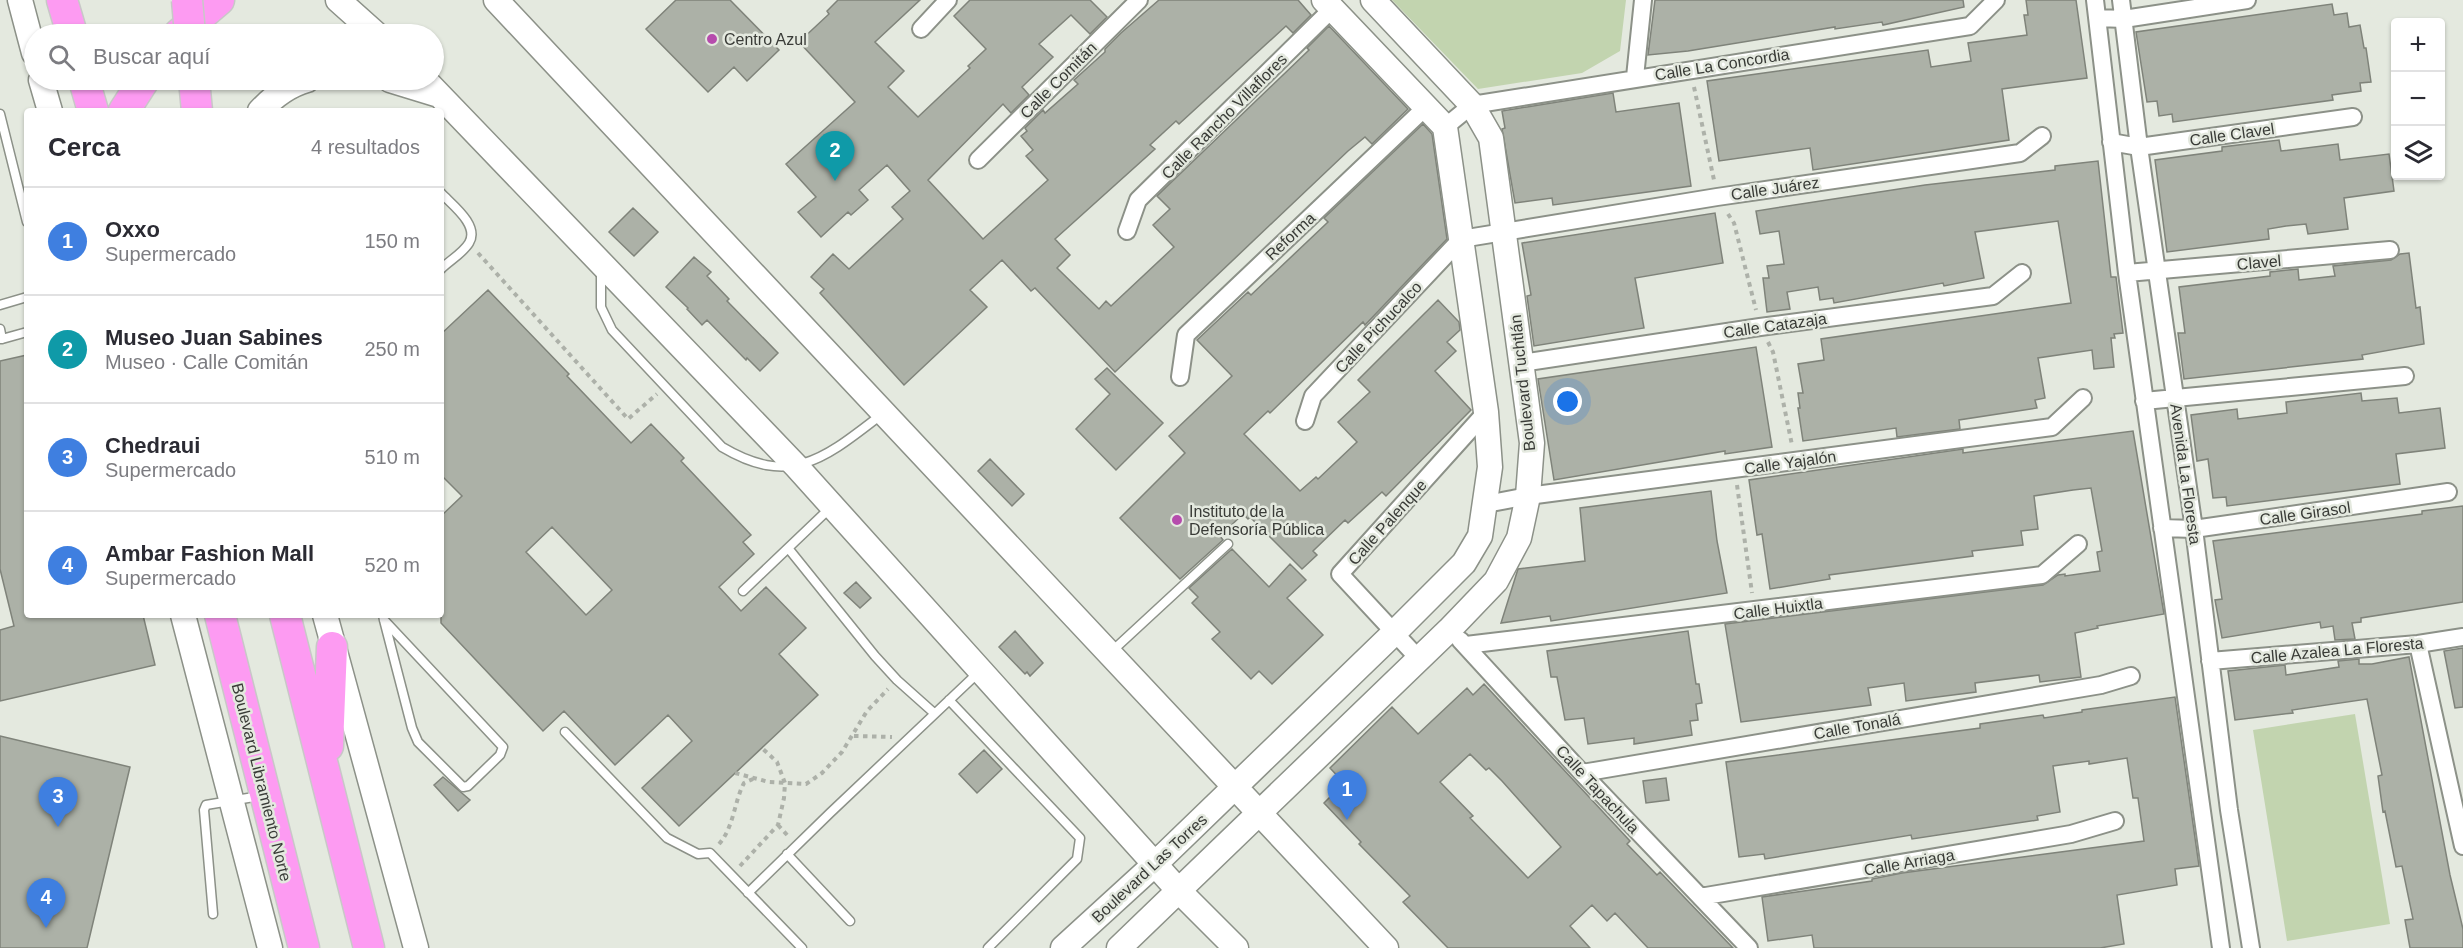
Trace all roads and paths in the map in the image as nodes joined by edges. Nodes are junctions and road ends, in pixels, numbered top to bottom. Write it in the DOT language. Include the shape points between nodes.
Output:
graph roads {
  1 [pos="20,0"];
  2 [pos="62,0"];
  3 [pos="187,0"];
  4 [pos="219,0"];
  5 [pos="338,0"];
  6 [pos="496,0"];
  7 [pos="948,0"];
  8 [pos="1139,0"];
  9 [pos="1373,0"];
  10 [pos="1643,0"];
  11 [pos="1996,0"];
  12 [pos="2095,0"];
  13 [pos="2121,0"];
  14 [pos="2247,0"];
  15 [pos="1328,4"];
  16 [pos="2097,18"];
  17 [pos="2124,19"];
  18 [pos="26,24"];
  19 [pos="69,24"];
  20 [pos="189,24"];
  21 [pos="191,24"];
  22 [pos="365,24"];
  23 [pos="921,29"];
  24 [pos="1690,69"];
  25 [pos="1635,77"];
  26 [pos="44,90"];
  27 [pos="87,90"];
  28 [pos="138,90"];
  29 [pos="195,90"];
  30 [pos="286,90"];
  31 [pos="423,90"];
  32 [pos="436,90"];
  33 [pos="443,96"];
  34 [pos="1472,105"];
  35 [pos="1426,107"];
  36 [pos="49,108"];
  37 [pos="92,108"];
  38 [pos="126,108"];
  39 [pos="197,108"];
  40 [pos="263,108"];
  41 [pos="0,114"];
  42 [pos="2353,117"];
  43 [pos="1444,127"];
  44 [pos="2042,136"];
  45 [pos="2111,142"];
  46 [pos="2139,147"];
  47 [pos="978,160"];
  48 [pos="444,197"];
  49 [pos="1717,197"];
  50 [pos="24,210"];
  51 [pos="1127,231"];
  52 [pos="1504,233"];
  53 [pos="1461,238"];
  54 [pos="469,243"];
  55 [pos="2390,250"];
  56 [pos="601,263"];
  57 [pos="444,266"];
  58 [pos="2157,272"];
  59 [pos="2022,273"];
  60 [pos="2127,273"];
  61 [pos="24,298"];
  62 [pos="0,305"];
  63 [pos="1760,327"];
  64 [pos="0,329"];
  65 [pos="24,333"];
  66 [pos="1,339"];
  67 [pos="1521,363"];
  68 [pos="2405,376"];
  69 [pos="1180,377"];
  70 [pos="665,387"];
  71 [pos="2174,397"];
  72 [pos="2083,398"];
  73 [pos="2144,401"];
  74 [pos="1486,412"];
  75 [pos="884,413"];
  76 [pos="1305,421"];
  77 [pos="1795,461"];
  78 [pos="796,467"];
  79 [pos="1734,469"];
  80 [pos="2448,492"];
  81 [pos="1528,496"];
  82 [pos="1486,504"];
  83 [pos="831,507"];
  84 [pos="2162,528"];
  85 [pos="2194,529"];
  86 [pos="1228,544"];
  87 [pos="2078,544"];
  88 [pos="788,548"];
  89 [pos="743,591"];
  90 [pos="1754,611"];
  91 [pos="184,618"];
  92 [pos="221,618"];
  93 [pos="286,618"];
  94 [pos="326,618"];
  95 [pos="384,618"];
  96 [pos="385,618"];
  97 [pos="1394,633"];
  98 [pos="2463,637"];
  99 [pos="1457,638"];
  100 [pos="2418,644"];
  101 [pos="332,647"];
  102 [pos="1110,654"];
  103 [pos="1418,658"];
  104 [pos="2210,661"];
  105 [pos="980,671"];
  106 [pos="2131,676"];
  107 [pos="897,680"];
  108 [pos="949,700"];
  109 [pos="934,714"];
  110 [pos="565,732"];
  111 [pos="854,736"];
  112 [pos="907,739"];
  113 [pos="762,748"];
  114 [pos="735,773"];
  115 [pos="1582,774"];
  116 [pos="327,779"];
  117 [pos="754,779"];
  118 [pos="785,783"];
  119 [pos="1234,786"];
  120 [pos="265,795"];
  121 [pos="231,801"];
  122 [pos="1259,812"];
  123 [pos="2115,821"];
  124 [pos="2463,846"];
  125 [pos="710,853"];
  126 [pos="787,854"];
  127 [pos="1155,864"];
  128 [pos="731,875"];
  129 [pos="1179,891"];
  130 [pos="748,892"];
  131 [pos="1700,897"];
  132 [pos="213,914"];
  133 [pos="850,921"];
  134 [pos="270,948"];
  135 [pos="304,948"];
  136 [pos="369,948"];
  137 [pos="416,948"];
  138 [pos="802,948"];
  139 [pos="988,948"];
  140 [pos="1063,948"];
  141 [pos="1119,948"];
  142 [pos="1236,948"];
  143 [pos="1386,948"];
  144 [pos="1749,948"];
  145 [pos="2221,948"];
  146 [pos="2251,948"];
  1 -- 18 [label="street"];
  2 -- 19 [label="highway"];
  3 -- 20 [label="highway, bridge"];
  4 -- 21 [label="highway"];
  5 -- 22 [label="street"];
  6 -- 75 [label="street"];
  7 -- 23 [label="street"];
  8 -- 47 [label="street, Calle Comitán"];
  9 -- 34 [label="street, Boulevard Tuchtlán"];
  10 -- 25 [label="street"];
  11 -- 24 [label="street, Calle La Concordia" via="1970,26"];
  12 -- 16 [label="street, Avenida La Floresta"];
  13 -- 17 [label="street, Avenida La Floresta"];
  14 -- 17 [label="street"];
  15 -- 35 [label="street"];
  15 -- 51 [label="street, Calle Rancho Villaflores" via="1138,200"];
  16 -- 17 [label="street"];
  16 -- 45 [label="street, Avenida La Floresta"];
  17 -- 46 [label="street, Avenida La Floresta"];
  24 -- 25 [label="street, Calle La Concordia"];
  24 -- 49 [label="path"];
  25 -- 34 [label="street, Calle La Concordia"];
  26 -- 36 [label="street"];
  27 -- 37 [label="highway"];
  28 -- 38 [label="highway"];
  29 -- 39 [label="highway"];
  30 -- 40 [label="street"];
  31 -- 33 [label="street"];
  32 -- 33 [label="street"];
  33 -- 56 [label="street"];
  34 -- 43 [label="street, Calle La Concordia"];
  34 -- 52 [label="street, Boulevard Tuchtlán" via="1491,138"];
  35 -- 43 [label="street"];
  35 -- 69 [label="street, Reforma" via="1186,335"];
  41 -- 50 [label="lane"];
  42 -- 46 [label="street, Calle Clavel"];
  43 -- 53 [label="street"];
  44 -- 49 [label="street, Calle Juárez" via="2020,153"];
  45 -- 46 [label="street, Calle Clavel"];
  45 -- 60 [label="street, Avenida La Floresta"];
  46 -- 58 [label="street, Avenida La Floresta"];
  48 -- 54 [label="lane" via="468,222 472,234"];
  49 -- 52 [label="street, Calle Juárez"];
  49 -- 63 [label="path" via="1734,224"];
  52 -- 53 [label="street, Calle Juárez"];
  52 -- 67 [label="street, Boulevard Tuchtlán"];
  53 -- 74 [label="street"];
  53 -- 76 [label="street, Calle Pichucalco" via="1313,396"];
  54 -- 57 [label="lane"];
  54 -- 70 [label="path" via="628,419"];
  55 -- 58 [label="street, Clavel"];
  56 -- 70 [label="lane" via="601,307 612,330"];
  56 -- 78 [label="street"];
  58 -- 60 [label="street, Clavel"];
  58 -- 71 [label="street, Avenida La Floresta"];
  59 -- 63 [label="street, Calle Catazaja" via="1993,296"];
  60 -- 73 [label="street, Avenida La Floresta"];
  61 -- 62 [label="lane"];
  63 -- 67 [label="street, Calle Catazaja"];
  63 -- 77 [label="path" via="1773,352"];
  64 -- 66 [label="lane"];
  65 -- 66 [label="lane"];
  67 -- 81 [label="street, Boulevard Tuchtlán" via="1532,442"];
  68 -- 71 [label="street"];
  70 -- 78 [label="lane" via="722,447 741,458"];
  71 -- 73 [label="street"];
  71 -- 85 [label="street, Avenida La Floresta"];
  72 -- 77 [label="street, Calle Yajalón" via="2052,427"];
  73 -- 84 [label="street, Avenida La Floresta"];
  74 -- 82 [label="street" via="1490,467"];
  74 -- 97 [label="street, Calle Palenque" via="1340,574"];
  75 -- 78 [label="lane" via="827,455"];
  75 -- 102 [label="street"];
  77 -- 79 [label="street, Calle Yajalón"];
  78 -- 83 [label="street"];
  79 -- 81 [label="street, Calle Yajalón"];
  79 -- 90 [label="path"];
  80 -- 85 [label="street, Calle Girasol"];
  81 -- 82 [label="street, Calle Yajalón"];
  81 -- 99 [label="street, Boulevard Tuchtlán" via="1519,538 1496,581"];
  82 -- 97 [label="street" via="1480,536 1464,563"];
  83 -- 88 [label="lane"];
  83 -- 105 [label="street"];
  84 -- 85 [label="street, Calle Girasol"];
  84 -- 145 [label="street, Avenida La Floresta"];
  85 -- 104 [label="street, Avenida La Floresta"];
  86 -- 102 [label="lane"];
  87 -- 90 [label="street, Calle Huixtla" via="2042,575"];
  88 -- 89 [label="lane"];
  88 -- 107 [label="lane"];
  90 -- 99 [label="street, Calle Huixtla"];
  91 -- 121 [label="street"];
  92 -- 120 [label="highway, Boulevard Libramiento Norte"];
  93 -- 116 [label="highway"];
  94 -- 101 [label="street"];
  95 -- 96 [label="lane" via="418,742 463,787 468,786 500,755 503,747"];
  97 -- 103 [label="street, Calle Palenque"];
  97 -- 119 [label="street"];
  98 -- 100 [label="street, Calle Azalea La Floresta"];
  99 -- 103 [label="street, Boulevard Tuchtlán"];
  99 -- 115 [label="street, Calle Tapachula"];
  100 -- 104 [label="street, Calle Azalea La Floresta"];
  100 -- 124 [label="street"];
  101 -- 116 [label="highway"];
  101 -- 137 [label="street"];
  102 -- 119 [label="street"];
  103 -- 122 [label="street, Boulevard Tuchtlán"];
  104 -- 146 [label="street, Avenida La Floresta"];
  105 -- 108 [label="lane"];
  105 -- 127 [label="street"];
  106 -- 115 [label="street, Calle Tonalá"];
  107 -- 109 [label="lane"];
  107 -- 111 [label="path" via="867,711"];
  108 -- 109 [label="lane"];
  108 -- 139 [label="lane" via="1080,838 1077,859"];
  109 -- 112 [label="lane"];
  110 -- 125 [label="lane" via="667,838 698,854"];
  111 -- 112 [label="path"];
  111 -- 118 [label="path" via="822,773 806,784"];
  112 -- 126 [label="lane"];
  113 -- 118 [label="path" via="777,762"];
  114 -- 117 [label="path"];
  115 -- 131 [label="street, Calle Tapachula"];
  116 -- 136 [label="highway"];
  117 -- 118 [label="path"];
  117 -- 125 [label="path" via="744,783 723,841"];
  118 -- 128 [label="path" via="778,825"];
  119 -- 122 [label="street"];
  119 -- 127 [label="street, Boulevard Las Torres"];
  120 -- 121 [label="lane"];
  120 -- 135 [label="highway, Boulevard Libramiento Norte"];
  121 -- 132 [label="lane" via="206,805 204,810"];
  121 -- 134 [label="street"];
  122 -- 129 [label="street"];
  122 -- 143 [label="street"];
  123 -- 131 [label="street, Calle Arriaga" via="2071,834"];
  125 -- 128 [label="lane"];
  126 -- 130 [label="lane"];
  126 -- 133 [label="lane"];
  127 -- 129 [label="street"];
  127 -- 140 [label="street, Boulevard Las Torres"];
  128 -- 130 [label="lane"];
  129 -- 141 [label="street"];
  129 -- 142 [label="street"];
  130 -- 138 [label="lane"];
  131 -- 144 [label="street, Calle Tapachula"];
}
